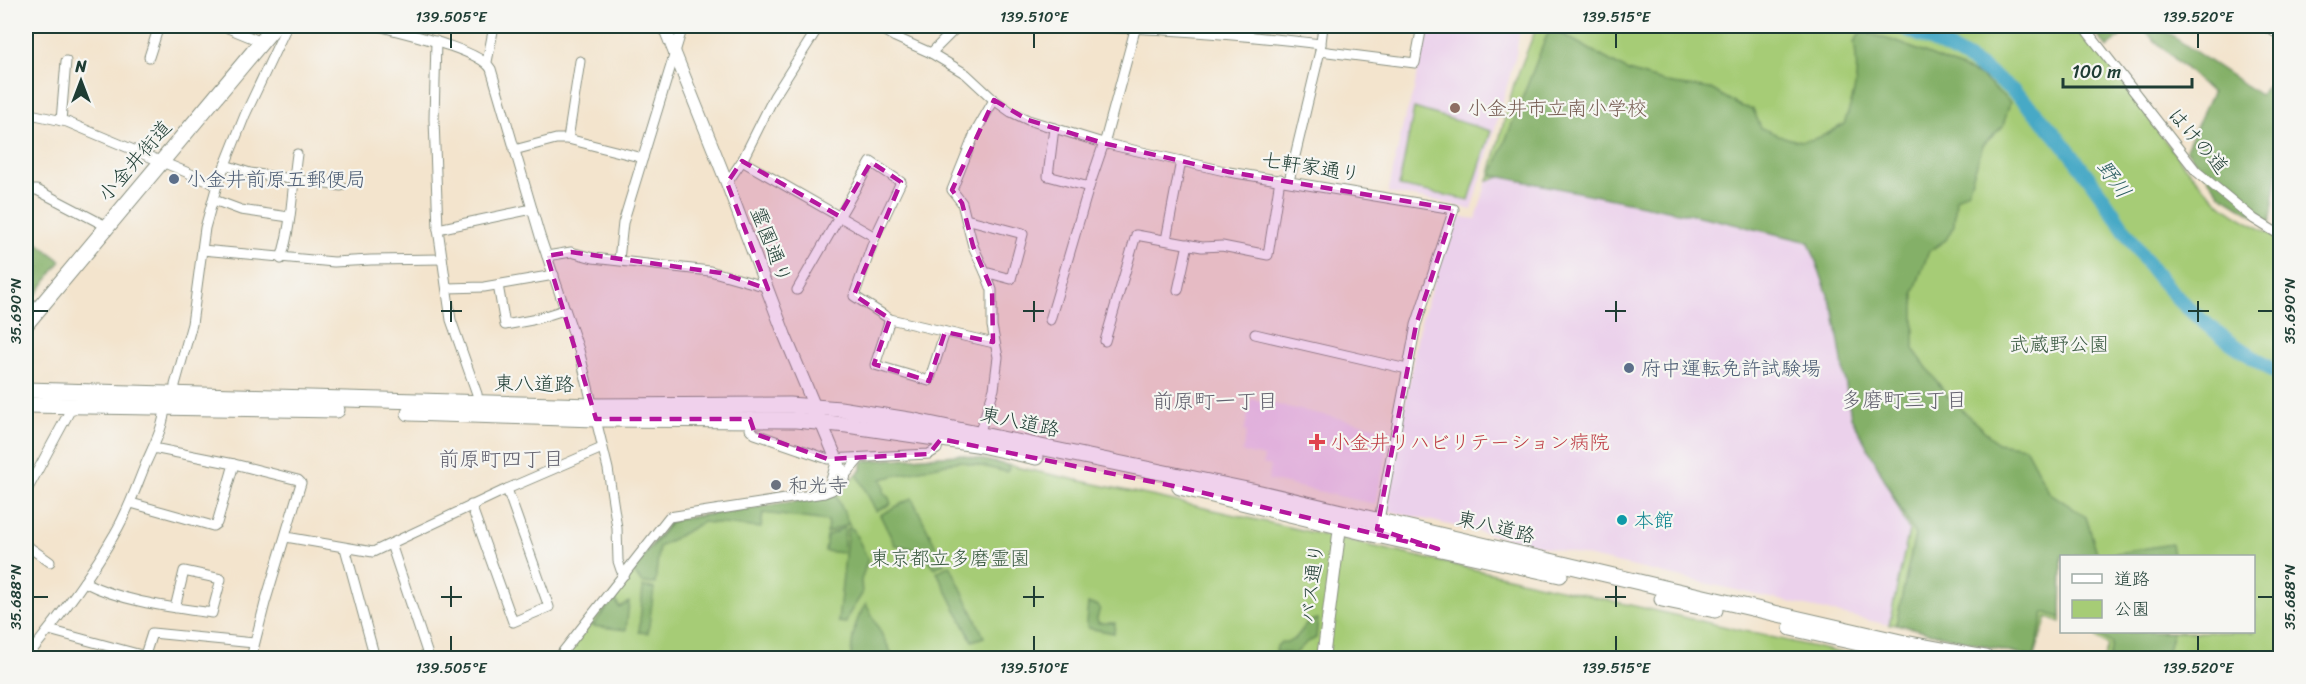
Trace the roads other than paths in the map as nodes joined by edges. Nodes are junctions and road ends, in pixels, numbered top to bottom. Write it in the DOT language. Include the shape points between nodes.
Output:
graph roads {
  1 [pos="159,26"];
  2 [pos="223,26"];
  3 [pos="275,26"];
  4 [pos="287,26"];
  5 [pos="378,26"];
  6 [pos="494,26"];
  7 [pos="664,26"];
  8 [pos="683,26"];
  9 [pos="819,26"];
  10 [pos="876,26"];
  11 [pos="958,26"];
  12 [pos="1087,26"];
  13 [pos="1323,26"];
  14 [pos="1422,26"];
  15 [pos="2083,26"];
  16 [pos="2264,26"];
  17 [pos="1136,27"];
  18 [pos="2280,35"];
  19 [pos="436,41"];
  20 [pos="262,42"];
  21 [pos="1320,47"];
  22 [pos="675,52"];
  23 [pos="931,53"];
  24 [pos="149,57"];
  25 [pos="66,61"];
  26 [pos="580,61"];
  27 [pos="487,62"];
  28 [pos="994,100"];
  29 [pos="26,113"];
  30 [pos="61,121"];
  31 [pos="1054,128"];
  32 [pos="568,139"];
  33 [pos="1103,143"];
  34 [pos="514,150"];
  35 [pos="297,154"];
  36 [pos="643,158"];
  37 [pos="742,161"];
  38 [pos="1180,161"];
  39 [pos="162,163"];
  40 [pos="225,165"];
  41 [pos="293,178"];
  42 [pos="1285,180"];
  43 [pos="727,183"];
  44 [pos="218,185"];
  45 [pos="341,186"];
  46 [pos="1089,187"];
  47 [pos="26,190"];
  48 [pos="214,200"];
  49 [pos="531,209"];
  50 [pos="839,216"];
  51 [pos="289,217"];
  52 [pos="966,219"];
  53 [pos="106,226"];
  54 [pos="438,229"];
  55 [pos="2280,235"];
  56 [pos="875,237"];
  57 [pos="1166,240"];
  58 [pos="1188,244"];
  59 [pos="202,249"];
  60 [pos="548,256"];
  61 [pos="281,258"];
  62 [pos="442,259"];
  63 [pos="619,260"];
  64 [pos="985,272"];
  65 [pos="554,275"];
  66 [pos="498,285"];
  67 [pos="766,287"];
  68 [pos="447,288"];
  69 [pos="797,290"];
  70 [pos="1178,290"];
  71 [pos="564,310"];
  72 [pos="890,319"];
  73 [pos="1050,320"];
  74 [pos="26,324"];
  75 [pos="945,332"];
  76 [pos="1255,334"];
  77 [pos="1105,341"];
  78 [pos="994,343"];
  79 [pos="1407,369"];
  80 [pos="26,390"];
  81 [pos="170,401"];
  82 [pos="478,404"];
  83 [pos="26,405"];
  84 [pos="72,406"];
  85 [pos="814,406"];
  86 [pos="594,412"];
  87 [pos="750,419"];
  88 [pos="822,422"];
  89 [pos="979,434"];
  90 [pos="939,439"];
  91 [pos="602,447"];
  92 [pos="153,448"];
  93 [pos="860,458"];
  94 [pos="837,459"];
  95 [pos="234,464"];
  96 [pos="844,477"];
  97 [pos="507,489"];
  98 [pos="26,492"];
  99 [pos="824,493"];
  100 [pos="131,503"];
  101 [pos="471,505"];
  102 [pos="1341,519"];
  103 [pos="1376,520"];
  104 [pos="286,537"];
  105 [pos="392,544"];
  106 [pos="26,545"];
  107 [pos="345,548"];
  108 [pos="1438,549"];
  109 [pos="50,562"];
  110 [pos="625,574"];
  111 [pos="84,582"];
  112 [pos="175,608"];
  113 [pos="49,630"];
  114 [pos="255,643"];
  115 [pos="2280,652"];
  116 [pos="145,657"];
  117 [pos="26,658"];
  118 [pos="251,658"];
  119 [pos="375,658"];
  120 [pos="429,658"];
  121 [pos="558,658"];
  122 [pos="1323,658"];
  123 [pos="1926,658"];
  124 [pos="1986,658"];
  125 [pos="2278,658"];
  1 -- 24 [label="street"];
  2 -- 20 [label="street"];
  3 -- 20 [label="main road, 小金井街道"];
  4 -- 40 [label="street"];
  5 -- 19 [label="street"];
  6 -- 27 [label="street"];
  7 -- 22 [label="street, 霊園通り"];
  8 -- 22 [label="street"];
  9 -- 37 [label="street" via="774,97"];
  10 -- 23 [label="street, 七軒家通り"];
  11 -- 23 [label="street"];
  12 -- 17 [label="street"];
  13 -- 21 [label="street"];
  14 -- 21 [label="street" via="1415,63"];
  15 -- 55 [label="street, はけの道" via="2196,171 2254,219"];
  16 -- 18 [label="street"];
  17 -- 21 [label="street" via="1256,36"];
  17 -- 33 [label="street"];
  19 -- 27 [label="street"];
  19 -- 54 [label="street"];
  20 -- 39 [label="main road, 小金井街道"];
  21 -- 42 [label="street"];
  22 -- 36 [label="street"];
  22 -- 43 [label="street, 霊園通り"];
  23 -- 28 [label="street, 七軒家通り" via="966,74"];
  25 -- 30 [label="street"];
  26 -- 32 [label="street"];
  27 -- 34 [label="street"];
  28 -- 31 [label="street, 七軒家通り" via="1020,116"];
  28 -- 52 [label="street" via="975,133 952,190 962,203"];
  29 -- 30 [label="street"];
  30 -- 39 [label="street"];
  31 -- 33 [label="street, 七軒家通り"];
  31 -- 46 [label="street" via="1048,176"];
  32 -- 34 [label="street"];
  32 -- 36 [label="street"];
  33 -- 38 [label="street, 七軒家通り"];
  33 -- 46 [label="street"];
  34 -- 49 [label="street"];
  35 -- 41 [label="street"];
  36 -- 63 [label="street" via="623,223"];
  37 -- 43 [label="street"];
  37 -- 50 [label="street"];
  38 -- 42 [label="street, 七軒家通り"];
  38 -- 57 [label="street"];
  39 -- 44 [label="street"];
  39 -- 53 [label="main road, 小金井街道"];
  40 -- 41 [label="street" via="250,173"];
  40 -- 44 [label="street"];
  41 -- 45 [label="street"];
  41 -- 51 [label="street"];
  42 -- 58 [label="street" via="1268,255"];
  42 -- 79 [label="street, 七軒家通り" via="1454,209 1426,291"];
  43 -- 67 [label="street, 霊園通り"];
  44 -- 48 [label="street"];
  46 -- 73 [label="street"];
  47 -- 53 [label="street" via="37,190"];
  48 -- 51 [label="street" via="240,210"];
  48 -- 59 [label="street"];
  49 -- 54 [label="street"];
  49 -- 60 [label="street"];
  50 -- 56 [label="street"];
  50 -- 56 [label="street" via="871,162 902,182"];
  50 -- 69 [label="street"];
  51 -- 61 [label="street"];
  52 -- 64 [label="street"];
  52 -- 64 [label="street" via="1023,234 1011,279"];
  53 -- 74 [label="main road, 小金井街道"];
  54 -- 62 [label="street"];
  56 -- 72 [label="street" via="854,296"];
  57 -- 58 [label="street"];
  57 -- 77 [label="street" via="1136,235"];
  58 -- 70 [label="street"];
  59 -- 61 [label="street"];
  59 -- 81 [label="street" via="192,324"];
  60 -- 63 [label="street" via="571,252"];
  60 -- 65 [label="street"];
  61 -- 62 [label="street" via="334,262"];
  62 -- 68 [label="street"];
  63 -- 67 [label="street" via="722,273"];
  64 -- 78 [label="street" via="992,291"];
  65 -- 66 [label="street"];
  65 -- 71 [label="street"];
  66 -- 68 [label="street"];
  66 -- 71 [label="street" via="505,325"];
  67 -- 85 [label="street, 霊園通り"];
  68 -- 82 [label="street" via="451,320"];
  71 -- 86 [label="street" via="579,350"];
  72 -- 75 [label="street"];
  72 -- 75 [label="street" via="875,364 929,381"];
  75 -- 78 [label="street"];
  76 -- 79 [label="street"];
  78 -- 89 [label="street" via="998,349 995,382"];
  79 -- 103 [label="street, 七軒家通り"];
  80 -- 81 [label="main road, 東八道路"];
  81 -- 82 [label="main road, 東八道路"];
  81 -- 84 [label="main road, 東八道路"];
  81 -- 86 [label="main road, 東八道路"];
  81 -- 92 [label="street"];
  82 -- 86 [label="main road, 東八道路"];
  83 -- 84 [label="main road, 東八道路"];
  84 -- 98 [label="street"];
  85 -- 86 [label="main road, 東八道路"];
  85 -- 88 [label="street, 霊園通り"];
  85 -- 89 [label="main road, 東八道路"];
  86 -- 87 [label="main road, 東八道路"];
  86 -- 91 [label="street"];
  87 -- 88 [label="main road, 東八道路"];
  87 -- 94 [label="street" via="750,429 755,434"];
  88 -- 90 [label="main road, 東八道路"];
  88 -- 94 [label="street, 霊園通り"];
  89 -- 102 [label="main road, 東八道路"];
  90 -- 93 [label="street" via="937,449 929,454"];
  90 -- 102 [label="main road, 東八道路"];
  91 -- 97 [label="street"];
  91 -- 110 [label="street" via="614,501 618,561"];
  92 -- 95 [label="street"];
  92 -- 100 [label="street"];
  93 -- 94 [label="street"];
  93 -- 96 [label="street"];
  94 -- 96 [label="street, 霊園通り"];
  94 -- 99 [label="street"];
  95 -- 100 [label="street" via="213,526"];
  95 -- 104 [label="street" via="301,483"];
  96 -- 99 [label="street"];
  97 -- 101 [label="street"];
  97 -- 101 [label="street" via="549,607 513,622"];
  99 -- 110 [label="street" via="669,517"];
  100 -- 111 [label="street"];
  101 -- 105 [label="street"];
  102 -- 103 [label="main road, 東八道路"];
  102 -- 108 [label="main road, 東八道路"];
  102 -- 122 [label="street, バス通り"];
  103 -- 108 [label="main road" via="1372,523 1376,528"];
  103 -- 124 [label="main road, 東八道路" via="1905,643"];
  104 -- 107 [label="street"];
  104 -- 114 [label="street"];
  105 -- 107 [label="street" via="373,552"];
  105 -- 120 [label="street"];
  106 -- 109 [label="street"];
  107 -- 119 [label="street"];
  108 -- 123 [label="main road, 東八道路"];
  110 -- 121 [label="street"];
  111 -- 112 [label="street" via="100,590"];
  111 -- 113 [label="street"];
  112 -- 112 [label="street" via="212,613 221,579 184,571"];
  113 -- 116 [label="street"];
  113 -- 117 [label="street"];
  114 -- 116 [label="street" via="152,633"];
  114 -- 118 [label="street"];
  115 -- 125 [label="street"];
}
